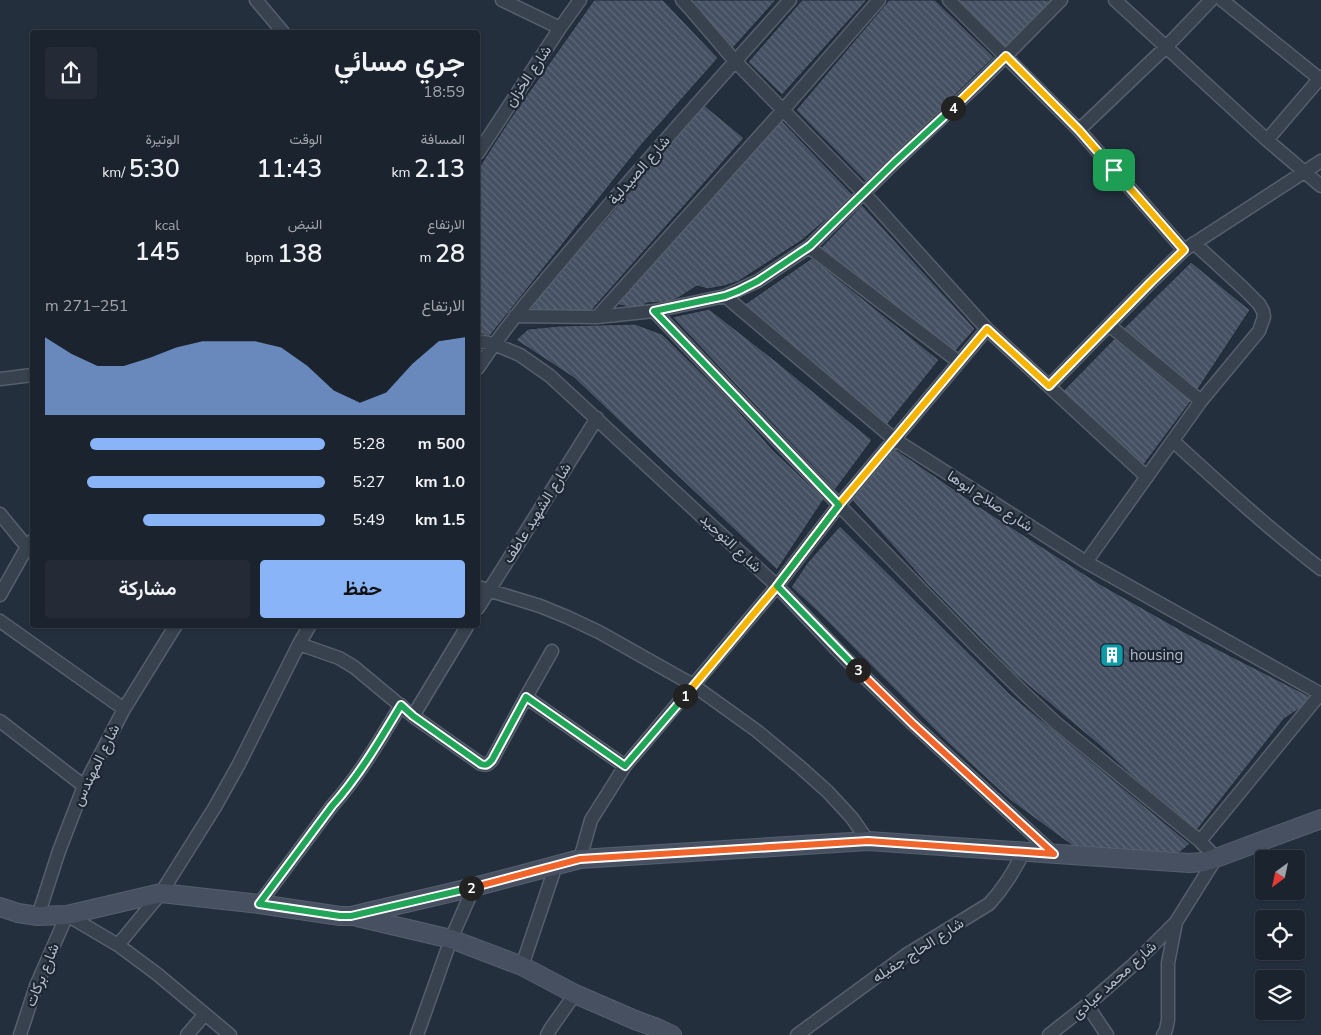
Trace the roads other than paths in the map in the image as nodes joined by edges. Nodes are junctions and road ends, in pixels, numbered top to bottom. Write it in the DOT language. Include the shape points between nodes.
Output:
graph roads {
  1 [pos="256,0"];
  2 [pos="502,0"];
  3 [pos="580,0"];
  4 [pos="682,0"];
  5 [pos="790,0"];
  6 [pos="879,0"];
  7 [pos="950,0"];
  8 [pos="1060,0"];
  9 [pos="1115,0"];
  10 [pos="1210,0"];
  11 [pos="1222,0"];
  12 [pos="560,28"];
  13 [pos="281,30"];
  14 [pos="1166,47"];
  15 [pos="1006,56"];
  16 [pos="735,61"];
  17 [pos="1320,78"];
  18 [pos="783,110"];
  19 [pos="1079,130"];
  20 [pos="1266,140"];
  21 [pos="480,150"];
  22 [pos="1321,161"];
  23 [pos="1305,172"];
  24 [pos="1321,186"];
  25 [pos="864,193"];
  26 [pos="810,246"];
  27 [pos="1189,247"];
  28 [pos="725,296"];
  29 [pos="654,311"];
  30 [pos="515,316"];
  31 [pos="597,317"];
  32 [pos="1109,325"];
  33 [pos="987,329"];
  34 [pos="480,341"];
  35 [pos="494,344"];
  36 [pos="959,362"];
  37 [pos="480,365"];
  38 [pos="30,375"];
  39 [pos="0,379"];
  40 [pos="1049,386"];
  41 [pos="1201,401"];
  42 [pos="597,418"];
  43 [pos="894,439"];
  44 [pos="1173,441"];
  45 [pos="1147,477"];
  46 [pos="839,505"];
  47 [pos="0,514"];
  48 [pos="30,544"];
  49 [pos="1086,562"];
  50 [pos="1321,569"];
  51 [pos="777,586"];
  52 [pos="483,589"];
  53 [pos="0,595"];
  54 [pos="0,621"];
  55 [pos="174,628"];
  56 [pos="308,628"];
  57 [pos="466,628"];
  58 [pos="299,644"];
  59 [pos="552,651"];
  60 [pos="693,685"];
  61 [pos="1321,694"];
  62 [pos="526,697"];
  63 [pos="401,705"];
  64 [pos="124,709"];
  65 [pos="413,716"];
  66 [pos="0,721"];
  67 [pos="625,766"];
  68 [pos="84,786"];
  69 [pos="1321,819"];
  70 [pos="868,841"];
  71 [pos="1200,841"];
  72 [pos="1024,852"];
  73 [pos="1054,854"];
  74 [pos="1216,858"];
  75 [pos="580,859"];
  76 [pos="556,865"];
  77 [pos="474,887"];
  78 [pos="161,893"];
  79 [pos="259,904"];
  80 [pos="0,907"];
  81 [pos="67,915"];
  82 [pos="38,916"];
  83 [pos="351,916"];
  84 [pos="1176,922"];
  85 [pos="451,939"];
  86 [pos="118,945"];
  87 [pos="522,966"];
  88 [pos="575,994"];
  89 [pos="1087,1005"];
  90 [pos="205,1014"];
  91 [pos="20,1035"];
  92 [pos="187,1035"];
  93 [pos="230,1035"];
  94 [pos="417,1035"];
  95 [pos="547,1035"];
  96 [pos="672,1035"];
  97 [pos="797,1035"];
  98 [pos="1049,1035"];
  99 [pos="1107,1035"];
  100 [pos="1163,1035"];
  1 -- 13 [label="street"];
  2 -- 12 [label="street"];
  3 -- 12 [label="street, شارع الخزان"];
  4 -- 16 [label="street"];
  5 -- 16 [label="street, شارع الصيدلية"];
  6 -- 18 [label="street"];
  7 -- 15 [label="street"];
  8 -- 15 [label="street"];
  9 -- 14 [label="street"];
  10 -- 14 [label="street"];
  11 -- 17 [label="street"];
  12 -- 21 [label="street, شارع الخزان"];
  14 -- 19 [label="street"];
  14 -- 20 [label="street"];
  15 -- 19 [label="street"];
  15 -- 25 [label="street"];
  16 -- 18 [label="street"];
  16 -- 30 [label="street, شارع الصيدلية"];
  17 -- 20 [label="street"];
  18 -- 25 [label="street"];
  18 -- 31 [label="street"];
  19 -- 27 [label="street"];
  20 -- 23 [label="street"];
  22 -- 23 [label="street"];
  23 -- 24 [label="street"];
  23 -- 27 [label="street"];
  25 -- 26 [label="street"];
  25 -- 33 [label="street"];
  26 -- 28 [label="street" via="758,281"];
  26 -- 36 [label="street"];
  27 -- 32 [label="street"];
  27 -- 41 [label="street" via="1242,287 1259,304 1264,316 1259,331"];
  28 -- 29 [label="street"];
  28 -- 43 [label="street, شارع صلاح ابوها"];
  29 -- 31 [label="street"];
  29 -- 46 [label="street"];
  30 -- 31 [label="street"];
  30 -- 35 [label="street, شارع الصيدلية"];
  32 -- 40 [label="street"];
  32 -- 41 [label="street"];
  33 -- 36 [label="street"];
  33 -- 40 [label="street"];
  34 -- 35 [label="street, شارع التوحيد"];
  35 -- 37 [label="street, شارع الصيدلية"];
  35 -- 42 [label="street, شارع التوحيد" via="550,376"];
  36 -- 43 [label="street"];
  38 -- 39 [label="street"];
  40 -- 45 [label="street"];
  41 -- 44 [label="street"];
  42 -- 51 [label="street, شارع التوحيد"];
  42 -- 52 [label="street, شارع الشهيد عاطف"];
  43 -- 46 [label="street"];
  43 -- 49 [label="street, شارع صلاح ابوها"];
  44 -- 45 [label="street"];
  44 -- 50 [label="street" via="1243,506"];
  45 -- 49 [label="street"];
  46 -- 51 [label="street"];
  46 -- 71 [label="street" via="1056,723"];
  47 -- 48 [label="street"];
  48 -- 53 [label="street"];
  49 -- 61 [label="street, شارع صلاح ابوها"];
  51 -- 60 [label="street"];
  51 -- 73 [label="street, شارع التوحيد" via="843,656"];
  52 -- 60 [label="street" via="567,617"];
  54 -- 64 [label="street"];
  55 -- 64 [label="street, شارع المهندس"];
  56 -- 58 [label="street"];
  57 -- 65 [label="street"];
  58 -- 63 [label="street" via="339,658"];
  58 -- 78 [label="street" via="239,764"];
  59 -- 62 [label="street"];
  60 -- 67 [label="street"];
  60 -- 70 [label="street" via="757,730 799,766 852,818"];
  61 -- 71 [label="street"];
  62 -- 65 [label="street" via="492,760 485,765"];
  62 -- 67 [label="street"];
  63 -- 65 [label="street"];
  63 -- 79 [label="street" via="344,793"];
  64 -- 68 [label="street, شارع المهندس"];
  66 -- 68 [label="street"];
  67 -- 75 [label="street" via="591,820"];
  68 -- 82 [label="street, شارع المهندس"];
  69 -- 74 [label="main road"];
  70 -- 72 [label="main road"];
  70 -- 75 [label="main road"];
  71 -- 74 [label="street"];
  72 -- 73 [label="main road"];
  72 -- 97 [label="street, شارع الحاج جفيله" via="1008,882 989,904 906,955"];
  73 -- 74 [label="main road" via="1189,863"];
  74 -- 84 [label="street"];
  75 -- 76 [label="main road"];
  76 -- 77 [label="main road"];
  76 -- 87 [label="street"];
  77 -- 83 [label="main road"];
  77 -- 85 [label="street"];
  78 -- 79 [label="main road"];
  78 -- 81 [label="main road"];
  78 -- 86 [label="street"];
  79 -- 83 [label="main road"];
  80 -- 82 [label="main road"];
  81 -- 82 [label="main road"];
  81 -- 86 [label="street"];
  81 -- 91 [label="street, شارع بركات" via="36,986"];
  83 -- 85 [label="main road"];
  84 -- 89 [label="street, شارع محمد عيادى"];
  84 -- 100 [label="street" via="1168,963 1168,1020"];
  85 -- 87 [label="main road"];
  85 -- 94 [label="street"];
  86 -- 90 [label="street"];
  87 -- 88 [label="main road"];
  88 -- 95 [label="street"];
  88 -- 96 [label="main road"];
  89 -- 98 [label="street, شارع محمد عيادى"];
  89 -- 99 [label="street"];
  90 -- 92 [label="street"];
  90 -- 93 [label="street"];
}
